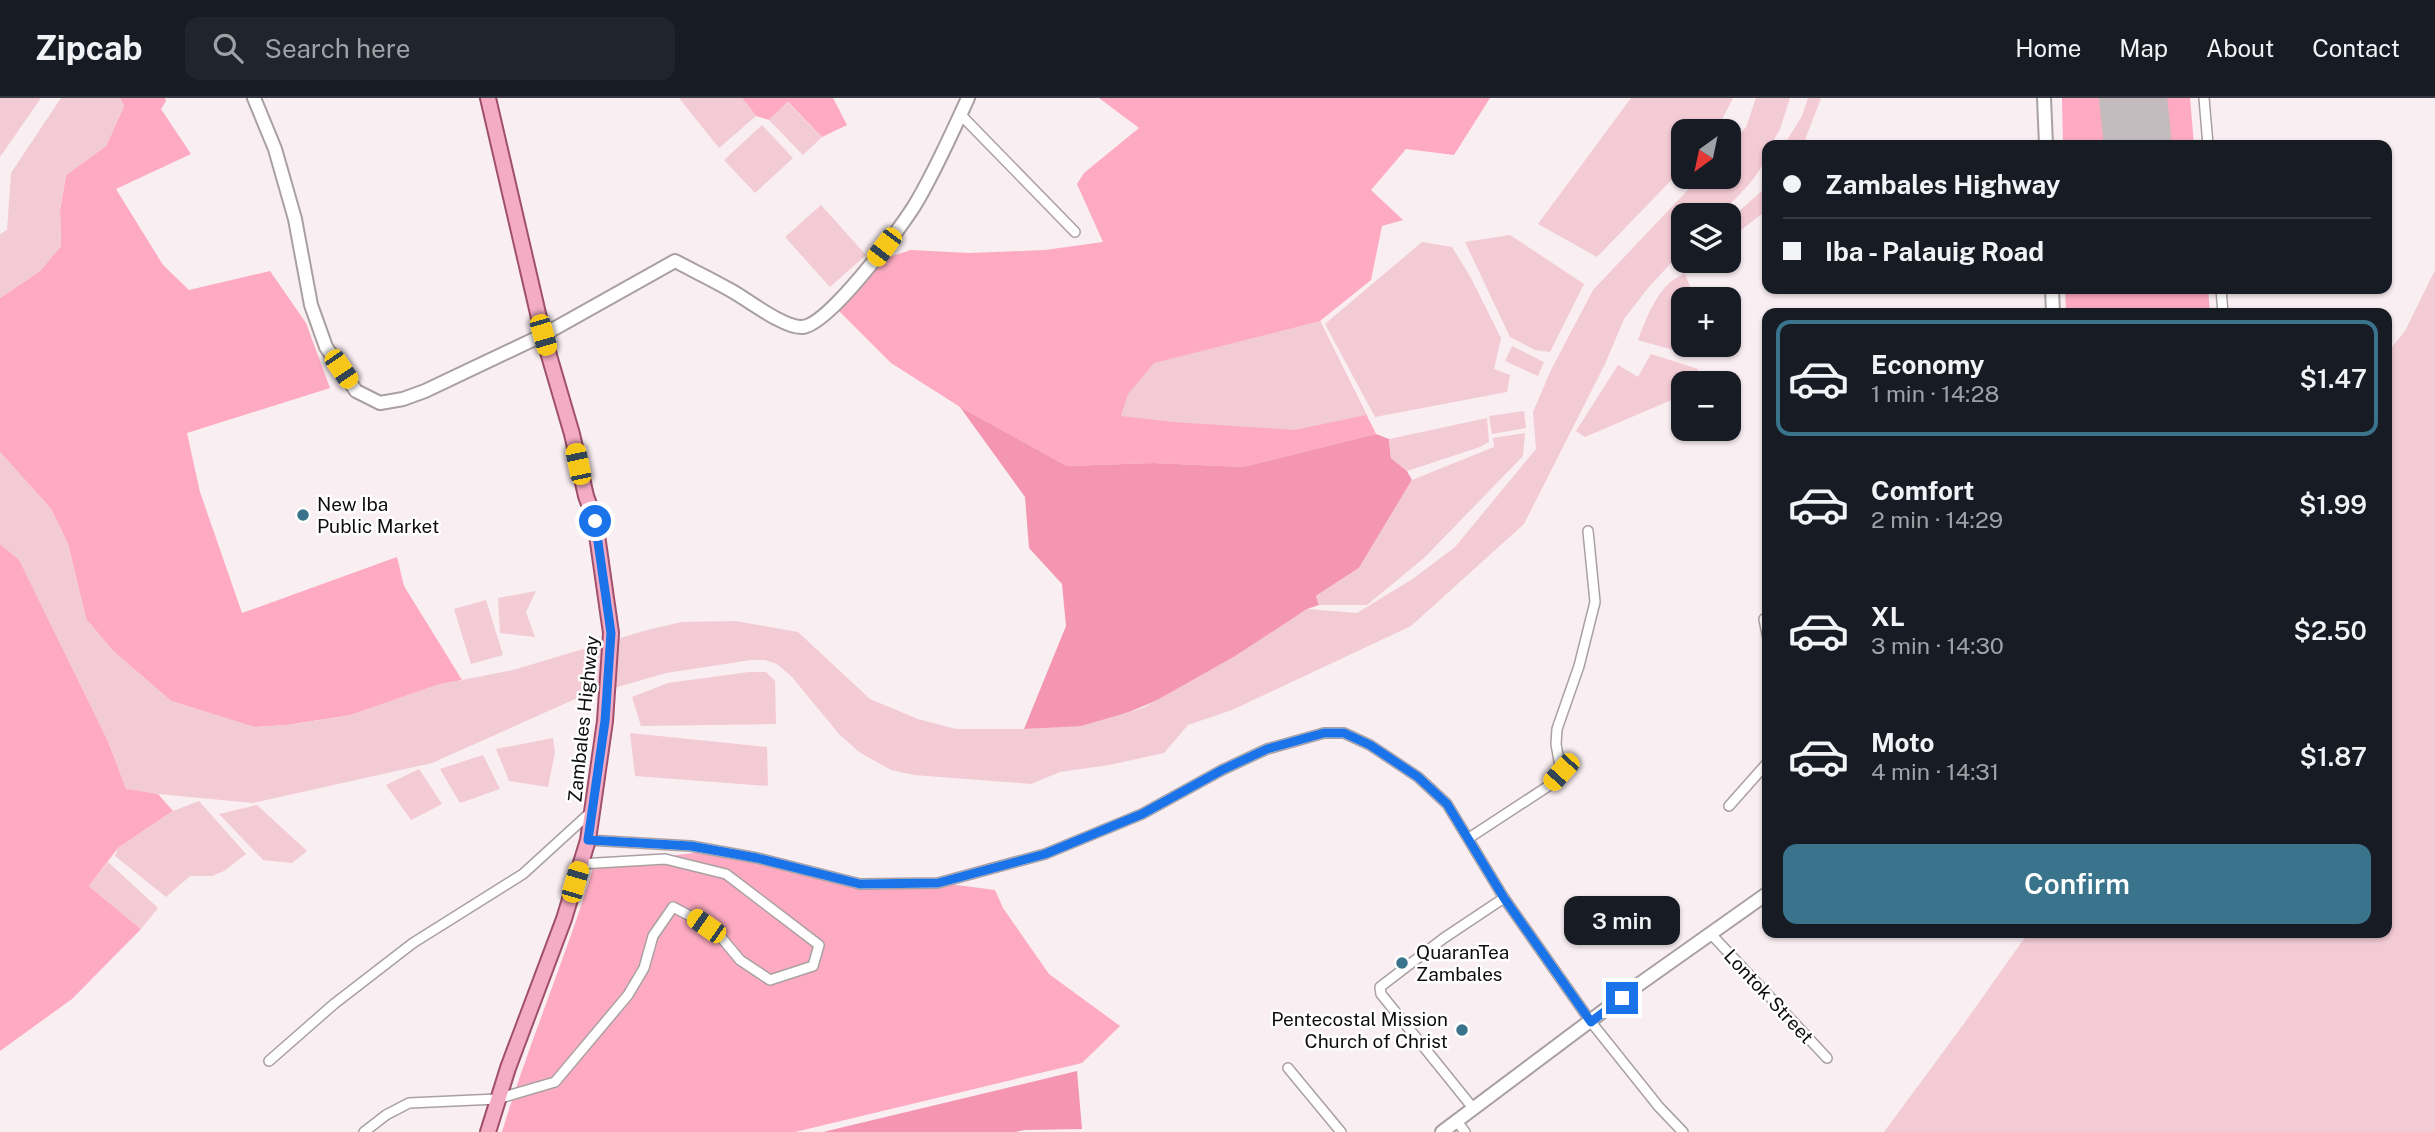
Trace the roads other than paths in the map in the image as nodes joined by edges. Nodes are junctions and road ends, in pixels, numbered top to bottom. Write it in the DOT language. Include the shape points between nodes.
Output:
graph roads {
  1 [pos="254,98"];
  2 [pos="488,98"];
  3 [pos="968,98"];
  4 [pos="2044,98"];
  5 [pos="2204,98"];
  6 [pos="960,114"];
  7 [pos="2046,140"];
  8 [pos="2208,140"];
  9 [pos="1075,232"];
  10 [pos="543,335"];
  11 [pos="1588,531"];
  12 [pos="1762,769"];
  13 [pos="1729,806"];
  14 [pos="593,809"];
  15 [pos="1469,838"];
  16 [pos="588,840"];
  17 [pos="580,864"];
  18 [pos="1762,897"];
  19 [pos="1504,898"];
  20 [pos="1711,934"];
  21 [pos="1591,1022"];
  22 [pos="1826,1058"];
  23 [pos="269,1061"];
  24 [pos="1288,1069"];
  25 [pos="497,1100"];
  26 [pos="1473,1108"];
  27 [pos="1457,1120"];
  28 [pos="365,1132"];
  29 [pos="488,1132"];
  30 [pos="1342,1132"];
  31 [pos="1442,1132"];
  32 [pos="1465,1132"];
  33 [pos="1683,1132"];
  1 -- 10 [label="street" via="275,149 295,219 311,305 326,346 356,391 380,402 403,399"];
  2 -- 10 [label="main road, Zambales Highway"];
  3 -- 6 [label="street"];
  4 -- 7 [label="street"];
  5 -- 8 [label="street"];
  6 -- 9 [label="street"];
  6 -- 10 [label="street" via="914,206 873,262 815,323 802,327 788,324 675,261"];
  10 -- 14 [label="main road, Zambales Highway" via="595,521 611,633"];
  11 -- 15 [label="street" via="1595,602 1557,729 1561,772 1550,785"];
  12 -- 13 [label="street"];
  14 -- 16 [label="main road, Zambales Highway"];
  14 -- 23 [label="street" via="523,874 413,943"];
  15 -- 16 [label="street" via="1447,804 1418,777 1370,745 1344,733 1324,733 1267,749 1142,814 1045,854 938,883 860,884 691,846"];
  15 -- 19 [label="street"];
  16 -- 17 [label="main road, Zambales Highway"];
  17 -- 25 [label="main road, Zambales Highway"];
  17 -- 25 [label="street" via="665,859 726,874 819,945 813,966 769,980 740,960 720,936 673,907 653,936 644,968 628,995 555,1082"];
  18 -- 20 [label="street"];
  19 -- 21 [label="street"];
  19 -- 26 [label="street" via="1380,987"];
  20 -- 21 [label="street"];
  20 -- 22 [label="street, Lontok Street"];
  21 -- 26 [label="street"];
  21 -- 33 [label="street"];
  24 -- 30 [label="street"];
  25 -- 28 [label="street" via="409,1103"];
  25 -- 29 [label="main road, Zambales Highway"];
  26 -- 27 [label="street"];
  27 -- 31 [label="street"];
  27 -- 32 [label="street"];
}
